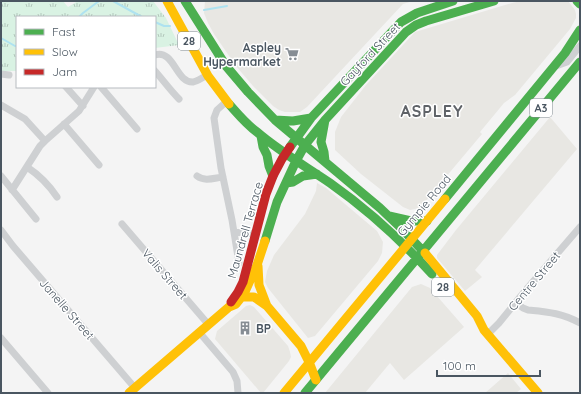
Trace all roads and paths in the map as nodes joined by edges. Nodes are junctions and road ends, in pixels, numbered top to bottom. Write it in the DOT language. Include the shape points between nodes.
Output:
graph roads {
  1 [pos="167,1"];
  2 [pos="185,1"];
  3 [pos="453,1"];
  4 [pos="494,1"];
  5 [pos="578,1"];
  6 [pos="580,4"];
  7 [pos="580,30"];
  8 [pos="580,46"];
  9 [pos="156,55"];
  10 [pos="580,62"];
  11 [pos="554,66"];
  12 [pos="156,72"];
  13 [pos="1,74"];
  14 [pos="9,75"];
  15 [pos="208,75"];
  16 [pos="67,88"];
  17 [pos="93,88"];
  18 [pos="102,88"];
  19 [pos="179,99"];
  20 [pos="226,101"];
  21 [pos="1,105"];
  22 [pos="82,106"];
  23 [pos="311,118"];
  24 [pos="275,120"];
  25 [pos="325,120"];
  26 [pos="64,124"];
  27 [pos="136,129"];
  28 [pos="261,136"];
  29 [pos="296,138"];
  30 [pos="45,140"];
  31 [pos="305,145"];
  32 [pos="285,154"];
  33 [pos="296,161"];
  34 [pos="325,161"];
  35 [pos="99,165"];
  36 [pos="27,167"];
  37 [pos="317,174"];
  38 [pos="1,176"];
  39 [pos="197,176"];
  40 [pos="273,176"];
  41 [pos="223,177"];
  42 [pos="286,184"];
  43 [pos="12,190"];
  44 [pos="57,198"];
  45 [pos="389,216"];
  46 [pos="36,219"];
  47 [pos="427,221"];
  48 [pos="122,224"];
  49 [pos="580,227"];
  50 [pos="1,230"];
  51 [pos="234,232"];
  52 [pos="255,234"];
  53 [pos="409,243"];
  54 [pos="420,254"];
  55 [pos="238,263"];
  56 [pos="257,265"];
  57 [pos="242,297"];
  58 [pos="516,303"];
  59 [pos="267,306"];
  60 [pos="229,307"];
  61 [pos="580,323"];
  62 [pos="208,324"];
  63 [pos="199,332"];
  64 [pos="486,332"];
  65 [pos="1,338"];
  66 [pos="309,362"];
  67 [pos="316,380"];
  68 [pos="132,390"];
  69 [pos="48,393"];
  70 [pos="238,393"];
  71 [pos="284,393"];
  72 [pos="305,393"];
  73 [pos="538,393"];
  1 -- 15 [label="main road, 28"];
  2 -- 24 [label="main road, 28" via="231,72 250,96"];
  3 -- 23 [label="main road, Gayford Street" via="417,13 401,22"];
  4 -- 25 [label="main road, Gayford Street" via="410,28"];
  5 -- 6 [label="main road"];
  7 -- 11 [label="main road, Gympie Road / A3"];
  8 -- 11 [label="street" via="567,62"];
  9 -- 15 [label="street" via="168,58 183,78 189,81 194,82"];
  10 -- 54 [label="main road, A3"];
  11 -- 47 [label="main road, Gympie Road / A3"];
  12 -- 19 [label="street"];
  13 -- 14 [label="street"];
  15 -- 20 [label="main road, 28"];
  16 -- 22 [label="street"];
  17 -- 22 [label="street"];
  18 -- 27 [label="street"];
  20 -- 28 [label="main road, 28"];
  20 -- 41 [label="street" via="214,116"];
  21 -- 30 [label="street" via="26,119"];
  22 -- 26 [label="street" via="79,112"];
  23 -- 24 [label="main road"];
  23 -- 29 [label="main road, Gayford Street"];
  24 -- 29 [label="main road, 28"];
  25 -- 31 [label="main road, Gayford Street"];
  25 -- 34 [label="main road" via="321,142"];
  26 -- 30 [label="street"];
  26 -- 35 [label="street"];
  28 -- 32 [label="main road, 28"];
  28 -- 40 [label="main road"];
  29 -- 31 [label="main road, 28"];
  29 -- 32 [label="main road, Maundrell Terrace"];
  30 -- 36 [label="street"];
  31 -- 33 [label="main road, Maundrell Terrace"];
  31 -- 34 [label="main road, 28"];
  32 -- 33 [label="main road, 28"];
  32 -- 40 [label="main road, Maundrell Terrace"];
  33 -- 37 [label="main road, 28"];
  33 -- 42 [label="main road, Maundrell Terrace"];
  34 -- 45 [label="main road, 28"];
  36 -- 43 [label="street"];
  36 -- 44 [label="street" via="50,187"];
  37 -- 42 [label="main road" via="303,176"];
  37 -- 53 [label="main road, 28"];
  38 -- 43 [label="street"];
  39 -- 41 [label="street" via="205,180"];
  40 -- 52 [label="main road, Maundrell Terrace"];
  41 -- 51 [label="street"];
  42 -- 56 [label="main road, Maundrell Terrace" via="277,202"];
  43 -- 46 [label="street"];
  45 -- 47 [label="main road" via="411,221"];
  45 -- 53 [label="main road, 28"];
  47 -- 53 [label="main road, Gympie Road / A3"];
  48 -- 62 [label="street, Valis Street"];
  49 -- 58 [label="street, Centre Street"];
  50 -- 68 [label="street, Janelle Street"];
  51 -- 52 [label="street"];
  51 -- 55 [label="street"];
  52 -- 60 [label="main road, Maundrell Terrace" via="242,286"];
  53 -- 54 [label="main road, 28"];
  53 -- 66 [label="main road, Gympie Road / A3"];
  54 -- 64 [label="main road, 28" via="436,278 475,324"];
  54 -- 67 [label="main road, A3"];
  56 -- 57 [label="main road, Maundrell Terrace"];
  56 -- 59 [label="main road" via="259,285"];
  57 -- 59 [label="main road" via="254,297"];
  57 -- 60 [label="main road, Maundrell Terrace"];
  58 -- 61 [label="street" via="528,310 559,314"];
  58 -- 64 [label="street, Centre Street" via="499,323"];
  59 -- 66 [label="main road" via="301,346"];
  60 -- 62 [label="main road, Maundrell Terrace"];
  62 -- 63 [label="main road, Maundrell Terrace"];
  63 -- 68 [label="main road, Maundrell Terrace"];
  63 -- 70 [label="street" via="233,372"];
  64 -- 73 [label="main road, 28"];
  65 -- 69 [label="street"];
  66 -- 67 [label="main road"];
  66 -- 71 [label="main road, Gympie Road / A3"];
  67 -- 72 [label="main road, A3"];
}
